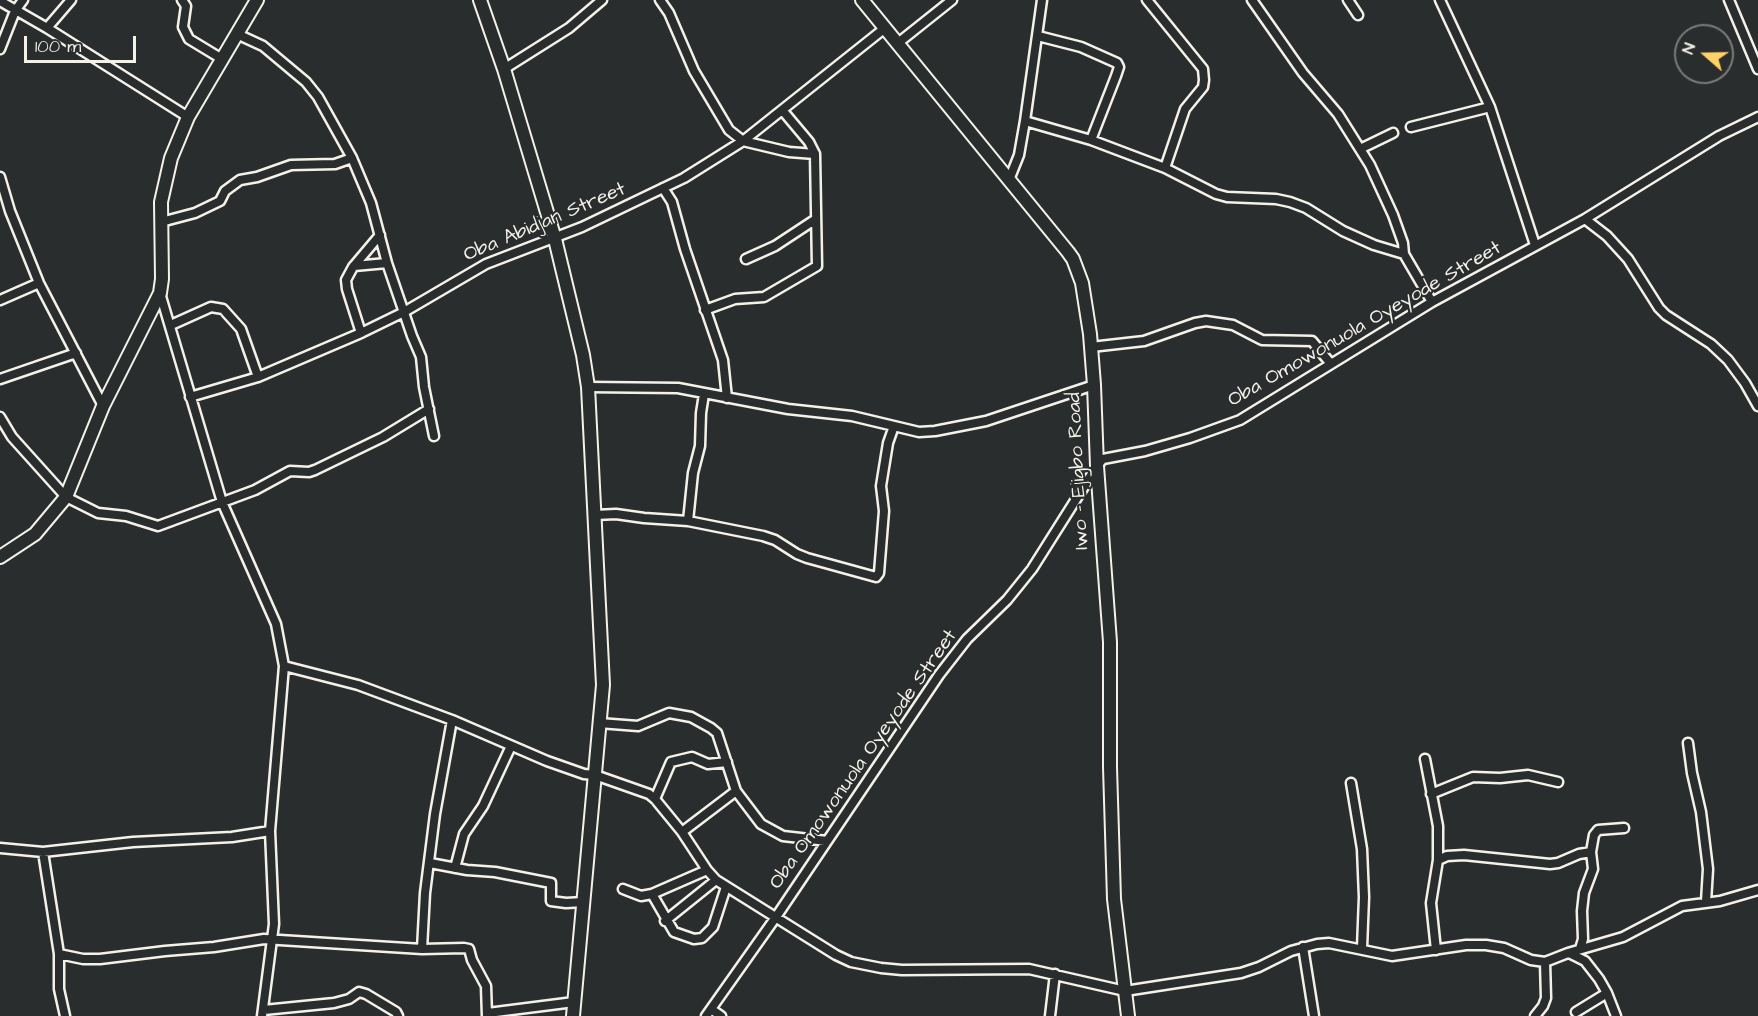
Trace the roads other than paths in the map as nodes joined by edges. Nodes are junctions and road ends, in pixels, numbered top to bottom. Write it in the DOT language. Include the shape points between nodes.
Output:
graph roads {
  1 [pos="23,0"];
  2 [pos="71,0"];
  3 [pos="182,0"];
  4 [pos="257,0"];
  5 [pos="480,0"];
  6 [pos="602,0"];
  7 [pos="660,0"];
  8 [pos="862,0"];
  9 [pos="952,0"];
  10 [pos="1042,0"];
  11 [pos="1147,0"];
  12 [pos="1252,0"];
  13 [pos="1348,0"];
  14 [pos="1440,0"];
  15 [pos="1729,0"];
  16 [pos="0,1"];
  17 [pos="15,11"];
  18 [pos="1358,15"];
  19 [pos="47,28"];
  20 [pos="885,28"];
  21 [pos="237,34"];
  22 [pos="1038,36"];
  23 [pos="898,44"];
  24 [pos="0,49"];
  25 [pos="222,59"];
  26 [pos="504,69"];
  27 [pos="1758,69"];
  28 [pos="1490,107"];
  29 [pos="783,111"];
  30 [pos="188,117"];
  31 [pos="1758,117"];
  32 [pos="1025,121"];
  33 [pos="1411,127"];
  34 [pos="1392,133"];
  35 [pos="1091,140"];
  36 [pos="743,141"];
  37 [pos="1360,149"];
  38 [pos="816,154"];
  39 [pos="352,158"];
  40 [pos="1165,168"];
  41 [pos="0,177"];
  42 [pos="1009,180"];
  43 [pos="663,188"];
  44 [pos="10,211"];
  45 [pos="0,215"];
  46 [pos="816,219"];
  47 [pos="1585,219"];
  48 [pos="161,222"];
  49 [pos="380,235"];
  50 [pos="555,239"];
  51 [pos="1535,245"];
  52 [pos="1404,254"];
  53 [pos="746,259"];
  54 [pos="387,262"];
  55 [pos="353,267"];
  56 [pos="39,283"];
  57 [pos="160,293"];
  58 [pos="0,300"];
  59 [pos="1432,302"];
  60 [pos="705,310"];
  61 [pos="404,312"];
  62 [pos="150,313"];
  63 [pos="166,313"];
  64 [pos="171,325"];
  65 [pos="361,333"];
  66 [pos="1091,347"];
  67 [pos="76,353"];
  68 [pos="1331,364"];
  69 [pos="258,377"];
  70 [pos="0,379"];
  71 [pos="1094,385"];
  72 [pos="588,387"];
  73 [pos="704,394"];
  74 [pos="190,397"];
  75 [pos="727,398"];
  76 [pos="103,406"];
  77 [pos="1758,406"];
  78 [pos="429,409"];
  79 [pos="0,417"];
  80 [pos="894,426"];
  81 [pos="434,436"];
  82 [pos="1097,466"];
  83 [pos="66,497"];
  84 [pos="222,502"];
  85 [pos="595,515"];
  86 [pos="688,521"];
  87 [pos="0,557"];
  88 [pos="284,666"];
  89 [pos="452,720"];
  90 [pos="599,723"];
  91 [pos="1688,743"];
  92 [pos="511,746"];
  93 [pos="1425,759"];
  94 [pos="727,762"];
  95 [pos="595,775"];
  96 [pos="1558,782"];
  97 [pos="1351,783"];
  98 [pos="736,791"];
  99 [pos="1431,794"];
  100 [pos="655,799"];
  101 [pos="1624,828"];
  102 [pos="270,831"];
  103 [pos="682,832"];
  104 [pos="827,841"];
  105 [pos="0,848"];
  106 [pos="43,852"];
  107 [pos="1591,852"];
  108 [pos="1438,860"];
  109 [pos="430,863"];
  110 [pos="455,868"];
  111 [pos="707,870"];
  112 [pos="716,880"];
  113 [pos="726,887"];
  114 [pos="623,889"];
  115 [pos="1758,890"];
  116 [pos="651,894"];
  117 [pos="584,902"];
  118 [pos="1706,902"];
  119 [pos="776,917"];
  120 [pos="665,921"];
  121 [pos="272,939"];
  122 [pos="1303,947"];
  123 [pos="1362,948"];
  124 [pos="422,949"];
  125 [pos="1580,949"];
  126 [pos="1436,950"];
  127 [pos="1568,953"];
  128 [pos="59,954"];
  129 [pos="1545,962"];
  130 [pos="1054,974"];
  131 [pos="1125,991"];
  132 [pos="1607,993"];
  133 [pos="574,1002"];
  134 [pos="709,1012"];
  135 [pos="1576,1012"];
  136 [pos="263,1013"];
  137 [pos="488,1014"];
  138 [pos="65,1016"];
  139 [pos="398,1016"];
  140 [pos="573,1016"];
  141 [pos="721,1016"];
  142 [pos="1050,1016"];
  143 [pos="1128,1016"];
  144 [pos="1314,1016"];
  145 [pos="1535,1016"];
  146 [pos="1616,1016"];
  1 -- 17 [label="street"];
  2 -- 19 [label="street"];
  3 -- 25 [label="street" via="186,6 183,27 189,39"];
  4 -- 21 [label="main road"];
  5 -- 26 [label="main road"];
  6 -- 26 [label="street" via="569,28"];
  7 -- 36 [label="street" via="694,71 729,130"];
  8 -- 20 [label="main road, Iwo - Ejigbo Road"];
  9 -- 23 [label="street"];
  10 -- 22 [label="street"];
  11 -- 40 [label="street" via="1203,69 1203,87 1185,109"];
  12 -- 37 [label="street"];
  13 -- 18 [label="street"];
  14 -- 28 [label="street"];
  15 -- 27 [label="street"];
  16 -- 17 [label="street"];
  17 -- 19 [label="street"];
  17 -- 24 [label="street"];
  19 -- 30 [label="street"];
  20 -- 23 [label="main road, Iwo - Ejigbo Road"];
  20 -- 29 [label="street, Oba Abidjan Street"];
  21 -- 25 [label="main road"];
  21 -- 39 [label="street" via="262,46 306,82 318,96"];
  22 -- 32 [label="street"];
  22 -- 35 [label="street" via="1081,47 1117,63 1116,76"];
  23 -- 42 [label="main road, Iwo - Ejigbo Road"];
  25 -- 30 [label="main road"];
  26 -- 50 [label="main road"];
  28 -- 33 [label="street"];
  28 -- 51 [label="street"];
  29 -- 36 [label="street, Oba Abidjan Street"];
  29 -- 38 [label="street"];
  30 -- 48 [label="main road" via="166,173"];
  31 -- 47 [label="street, Oba Omowonuola Oyeyode Street" via="1719,136"];
  32 -- 35 [label="street"];
  32 -- 42 [label="street" via="1019,155"];
  34 -- 37 [label="street"];
  35 -- 40 [label="street"];
  36 -- 38 [label="street"];
  36 -- 43 [label="street, Oba Abidjan Street"];
  37 -- 52 [label="street" via="1393,215"];
  38 -- 46 [label="street"];
  39 -- 48 [label="street" via="335,165 291,165 240,180 225,191 220,201"];
  39 -- 49 [label="street"];
  40 -- 52 [label="street" via="1227,197 1276,199 1306,208 1343,231"];
  41 -- 44 [label="street"];
  42 -- 66 [label="main road, Iwo - Ejigbo Road" via="1073,259 1082,283"];
  43 -- 50 [label="street, Oba Abidjan Street"];
  43 -- 60 [label="street" via="672,202"];
  44 -- 45 [label="street"];
  44 -- 56 [label="street"];
  46 -- 53 [label="street" via="775,246"];
  46 -- 60 [label="street" via="815,268 764,297 735,299"];
  47 -- 51 [label="street, Oba Omowonuola Oyeyode Street"];
  47 -- 77 [label="street" via="1628,259 1666,315 1728,360"];
  48 -- 57 [label="main road"];
  49 -- 54 [label="street"];
  49 -- 55 [label="street"];
  50 -- 61 [label="street, Oba Abidjan Street" via="486,264"];
  50 -- 72 [label="main road"];
  51 -- 59 [label="street, Oba Omowonuola Oyeyode Street"];
  52 -- 59 [label="street"];
  54 -- 55 [label="street"];
  54 -- 61 [label="street"];
  55 -- 65 [label="street" via="346,280 347,289"];
  56 -- 58 [label="street"];
  56 -- 67 [label="street"];
  57 -- 62 [label="main road"];
  57 -- 63 [label="street"];
  59 -- 68 [label="street, Oba Omowonuola Oyeyode Street"];
  60 -- 75 [label="street" via="723,360"];
  61 -- 65 [label="street, Oba Abidjan Street"];
  61 -- 78 [label="street" via="421,357"];
  62 -- 63 [label="street"];
  62 -- 76 [label="main road"];
  63 -- 64 [label="street"];
  64 -- 69 [label="street" via="211,307 223,309 241,329"];
  64 -- 74 [label="street"];
  65 -- 69 [label="street, Oba Abidjan Street"];
  66 -- 68 [label="street" via="1144,341 1206,321 1233,325 1262,340 1312,341"];
  66 -- 71 [label="main road, Iwo - Ejigbo Road"];
  67 -- 70 [label="street"];
  67 -- 76 [label="street"];
  68 -- 82 [label="street, Oba Omowonuola Oyeyode Street" via="1240,420 1179,442 1103,459"];
  69 -- 74 [label="street, Oba Abidjan Street"];
  71 -- 80 [label="street" via="975,423 919,432"];
  71 -- 82 [label="main road, Iwo - Ejigbo Road"];
  72 -- 73 [label="street" via="678,388"];
  72 -- 85 [label="main road"];
  73 -- 75 [label="street"];
  73 -- 86 [label="street"];
  74 -- 84 [label="street"];
  75 -- 80 [label="street"];
  76 -- 83 [label="main road"];
  78 -- 81 [label="street"];
  78 -- 84 [label="street" via="315,470 290,471"];
  79 -- 83 [label="street" via="12,437"];
  80 -- 86 [label="street" via="881,486 884,511 876,577 807,558 763,536"];
  82 -- 104 [label="street, Oba Omowonuola Oyeyode Street" via="1032,569 939,675"];
  82 -- 131 [label="main road, Iwo - Ejigbo Road" via="1108,620 1114,899"];
  83 -- 84 [label="street" via="98,513 158,526"];
  83 -- 87 [label="main road" via="35,534"];
  84 -- 88 [label="street" via="276,624"];
  85 -- 86 [label="street"];
  85 -- 90 [label="main road" via="603,674"];
  88 -- 89 [label="street" via="358,686"];
  88 -- 102 [label="street"];
  89 -- 92 [label="street"];
  89 -- 109 [label="street"];
  90 -- 94 [label="street" via="638,726 669,713 691,717 717,734"];
  90 -- 95 [label="main road"];
  91 -- 118 [label="street" via="1708,869"];
  92 -- 95 [label="street"];
  92 -- 110 [label="street" via="483,806 464,834"];
  93 -- 99 [label="street"];
  94 -- 98 [label="street"];
  94 -- 100 [label="street" via="708,764 692,758 672,762"];
  95 -- 100 [label="street"];
  95 -- 117 [label="main road"];
  96 -- 99 [label="street" via="1528,775 1473,777"];
  97 -- 123 [label="street" via="1362,849"];
  98 -- 103 [label="street"];
  98 -- 104 [label="street" via="762,824 778,834"];
  99 -- 108 [label="street" via="1438,826"];
  100 -- 103 [label="street"];
  101 -- 107 [label="street" via="1595,832"];
  102 -- 106 [label="street"];
  102 -- 121 [label="street"];
  103 -- 111 [label="street"];
  104 -- 119 [label="street, Oba Omowonuola Oyeyode Street"];
  105 -- 106 [label="street"];
  106 -- 128 [label="street"];
  107 -- 108 [label="street" via="1550,864 1464,855"];
  107 -- 125 [label="street" via="1593,868 1584,893"];
  108 -- 126 [label="street" via="1431,903"];
  109 -- 110 [label="street"];
  109 -- 124 [label="street"];
  110 -- 117 [label="street" via="551,883 551,901"];
  111 -- 112 [label="street"];
  111 -- 116 [label="street"];
  112 -- 113 [label="street"];
  112 -- 120 [label="street"];
  113 -- 119 [label="street"];
  113 -- 120 [label="street" via="718,918 702,938 679,935"];
  114 -- 116 [label="street" via="641,896"];
  115 -- 118 [label="street"];
  116 -- 120 [label="street"];
  117 -- 133 [label="main road"];
  118 -- 125 [label="street" via="1682,906 1623,937"];
  119 -- 130 [label="street" via="836,955 864,965 902,970 1019,968"];
  119 -- 134 [label="street, Oba Omowonuola Oyeyode Street"];
  121 -- 124 [label="street"];
  121 -- 128 [label="street" via="100,959"];
  121 -- 136 [label="street"];
  122 -- 123 [label="street" via="1329,943"];
  122 -- 131 [label="street" via="1241,973"];
  122 -- 144 [label="street"];
  123 -- 126 [label="street" via="1392,956"];
  124 -- 137 [label="street" via="469,949 486,986"];
  125 -- 127 [label="street"];
  126 -- 129 [label="street" via="1486,945"];
  127 -- 129 [label="street"];
  127 -- 132 [label="street" via="1585,961"];
  128 -- 138 [label="street" via="59,989"];
  129 -- 145 [label="street" via="1545,998"];
  130 -- 131 [label="street"];
  130 -- 142 [label="street"];
  131 -- 143 [label="main road, Iwo - Ejigbo Road"];
  132 -- 135 [label="street"];
  132 -- 146 [label="street"];
  133 -- 137 [label="street"];
  133 -- 140 [label="main road"];
  134 -- 141 [label="street"];
  136 -- 139 [label="street" via="333,1003 359,992"];
}
